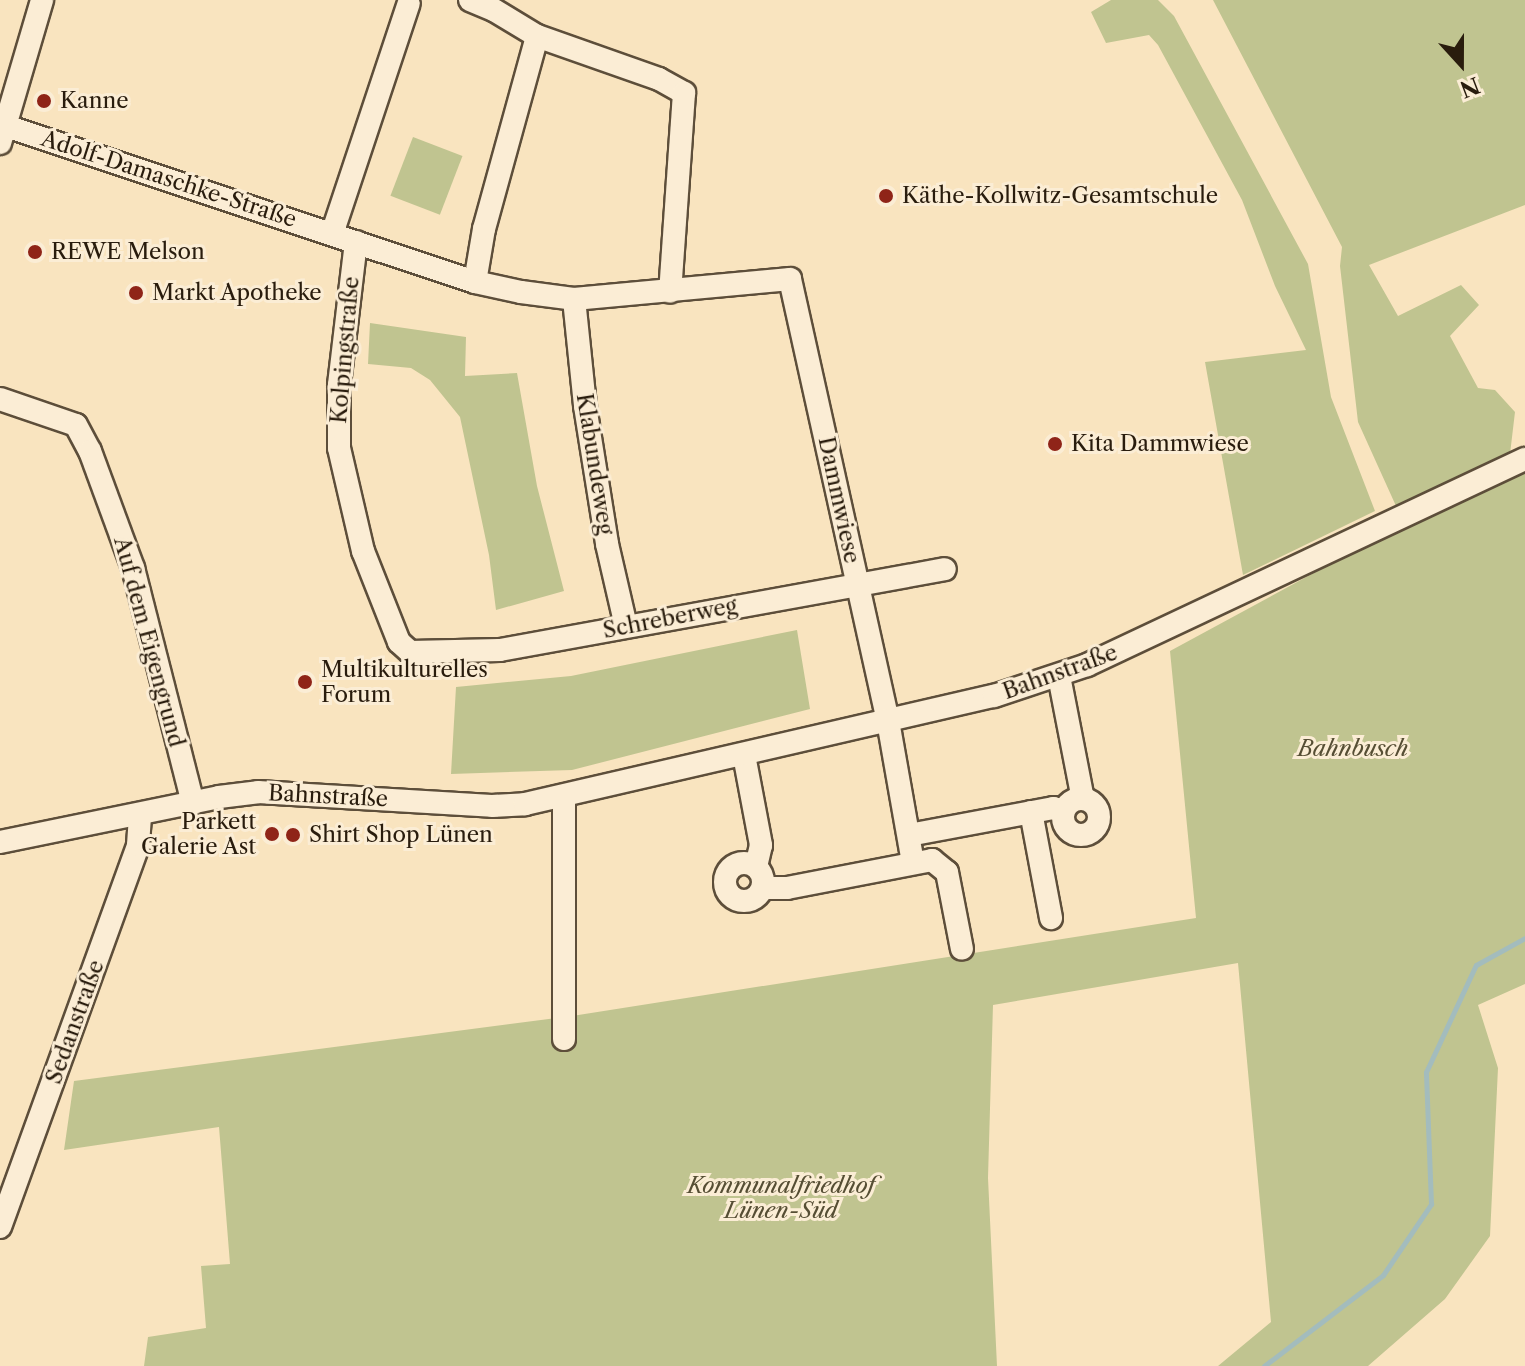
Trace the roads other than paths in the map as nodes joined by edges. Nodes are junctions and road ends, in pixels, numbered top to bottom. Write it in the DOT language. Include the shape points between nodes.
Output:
graph roads {
  1 [pos="42,0"];
  2 [pos="470,0"];
  3 [pos="409,3"];
  4 [pos="537,36"];
  5 [pos="8,94"];
  6 [pos="3,134"];
  7 [pos="332,234"];
  8 [pos="356,242"];
  9 [pos="790,279"];
  10 [pos="475,282"];
  11 [pos="670,292"];
  12 [pos="574,299"];
  13 [pos="0,399"];
  14 [pos="1525,459"];
  15 [pos="945,569"];
  16 [pos="857,583"];
  17 [pos="626,626"];
  18 [pos="399,642"];
  19 [pos="1059,676"];
  20 [pos="888,721"];
  21 [pos="744,755"];
  22 [pos="564,797"];
  23 [pos="193,803"];
  24 [pos="1031,812"];
  25 [pos="140,814"];
  26 [pos="909,835"];
  27 [pos="0,842"];
  28 [pos="913,863"];
  29 [pos="756,866"];
  30 [pos="763,888"];
  31 [pos="1051,918"];
  32 [pos="962,949"];
  33 [pos="564,1039"];
  34 [pos="0,1227"];
  1 -- 5 [label="street"];
  2 -- 4 [label="street"];
  3 -- 7 [label="street"];
  4 -- 10 [label="street" via="484,229"];
  4 -- 11 [label="street" via="659,79 684,93"];
  5 -- 6 [label="street"];
  6 -- 7 [label="street, Adolf-Damaschke-Straße"];
  7 -- 8 [label="street, Adolf-Damaschke-Straße"];
  8 -- 10 [label="street, Adolf-Damaschke-Straße"];
  8 -- 18 [label="street, Kolpingstraße" via="343,328 339,448 363,551"];
  9 -- 11 [label="street, Adolf-Damaschke-Straße"];
  9 -- 16 [label="street, Dammwiese"];
  10 -- 12 [label="street, Adolf-Damaschke-Straße"];
  11 -- 12 [label="street, Adolf-Damaschke-Straße"];
  12 -- 17 [label="street, Klabundeweg" via="585,406"];
  13 -- 23 [label="street, Auf dem Eigengrund" via="76,425 90,451 133,568"];
  14 -- 19 [label="street, Bahnstraße"];
  15 -- 16 [label="street, Schreberweg"];
  16 -- 17 [label="street, Schreberweg"];
  16 -- 20 [label="street, Dammwiese"];
  17 -- 18 [label="street, Schreberweg" via="500,650 410,652"];
  19 -- 20 [label="street, Bahnstraße"];
  19 -- 24 [label="street" via="1074,805"];
  20 -- 21 [label="street, Bahnstraße"];
  20 -- 26 [label="street, Dammwiese"];
  21 -- 22 [label="street, Bahnstraße"];
  21 -- 29 [label="street" via="761,845"];
  22 -- 23 [label="street, Bahnstraße" via="492,806 258,792"];
  22 -- 33 [label="street"];
  23 -- 25 [label="street, Bahnstraße"];
  24 -- 26 [label="street"];
  24 -- 31 [label="street"];
  25 -- 27 [label="street, Bahnstraße"];
  25 -- 34 [label="street, Sedanstraße" via="138,845"];
  26 -- 28 [label="street, Dammwiese"];
  28 -- 30 [label="street"];
  28 -- 32 [label="street" via="932,860 947,872"];
  29 -- 30 [label="street"];
  29 -- 30 [label="street" via="734,866 725,886 743,901"];
}
